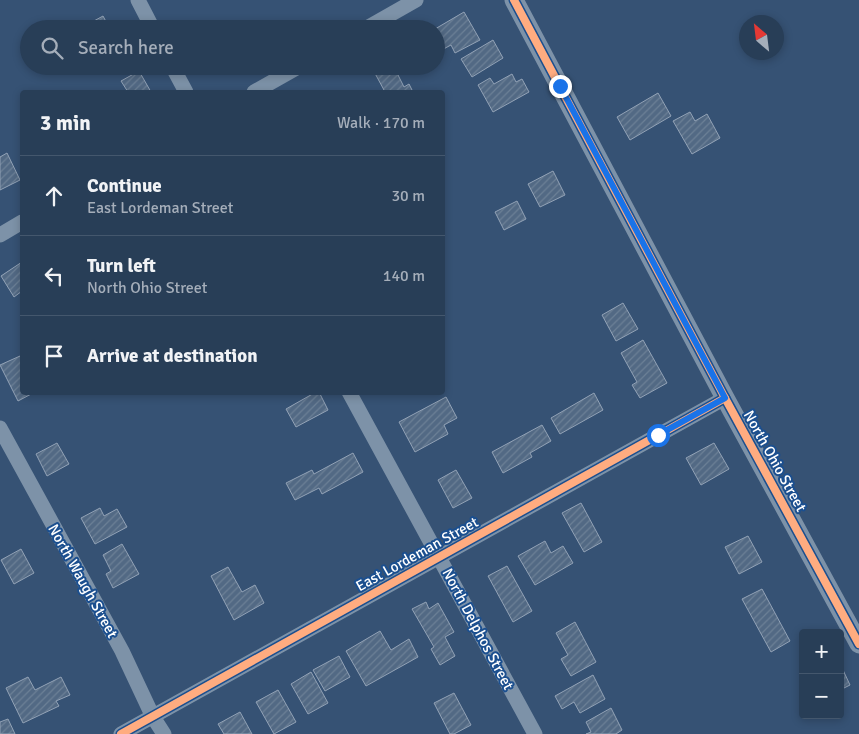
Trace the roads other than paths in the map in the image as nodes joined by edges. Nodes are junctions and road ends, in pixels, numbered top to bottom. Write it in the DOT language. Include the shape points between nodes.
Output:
graph roads {
  1 [pos="138,0"];
  2 [pos="416,0"];
  3 [pos="514,0"];
  4 [pos="148,20"];
  5 [pos="381,20"];
  6 [pos="177,75"];
  7 [pos="284,75"];
  8 [pos="185,90"];
  9 [pos="258,90"];
  10 [pos="20,223"];
  11 [pos="0,235"];
  12 [pos="351,395"];
  13 [pos="725,398"];
  14 [pos="0,428"];
  15 [pos="440,557"];
  16 [pos="859,644"];
  17 [pos="153,717"];
  18 [pos="121,734"];
  19 [pos="164,734"];
  20 [pos="535,734"];
  1 -- 4 [label="street"];
  2 -- 5 [label="street"];
  3 -- 13 [label="street, North Ohio Street"];
  6 -- 8 [label="street"];
  7 -- 9 [label="street"];
  10 -- 11 [label="street"];
  12 -- 15 [label="street, North Delphos Street"];
  13 -- 15 [label="street, East Lordeman Street"];
  13 -- 16 [label="street, North Ohio Street"];
  14 -- 17 [label="street, North Waugh Street" via="122,651"];
  15 -- 17 [label="street, East Lordeman Street"];
  15 -- 20 [label="street, North Delphos Street"];
  17 -- 18 [label="street, East Lordeman Street"];
  17 -- 19 [label="street, North Waugh Street"];
}
